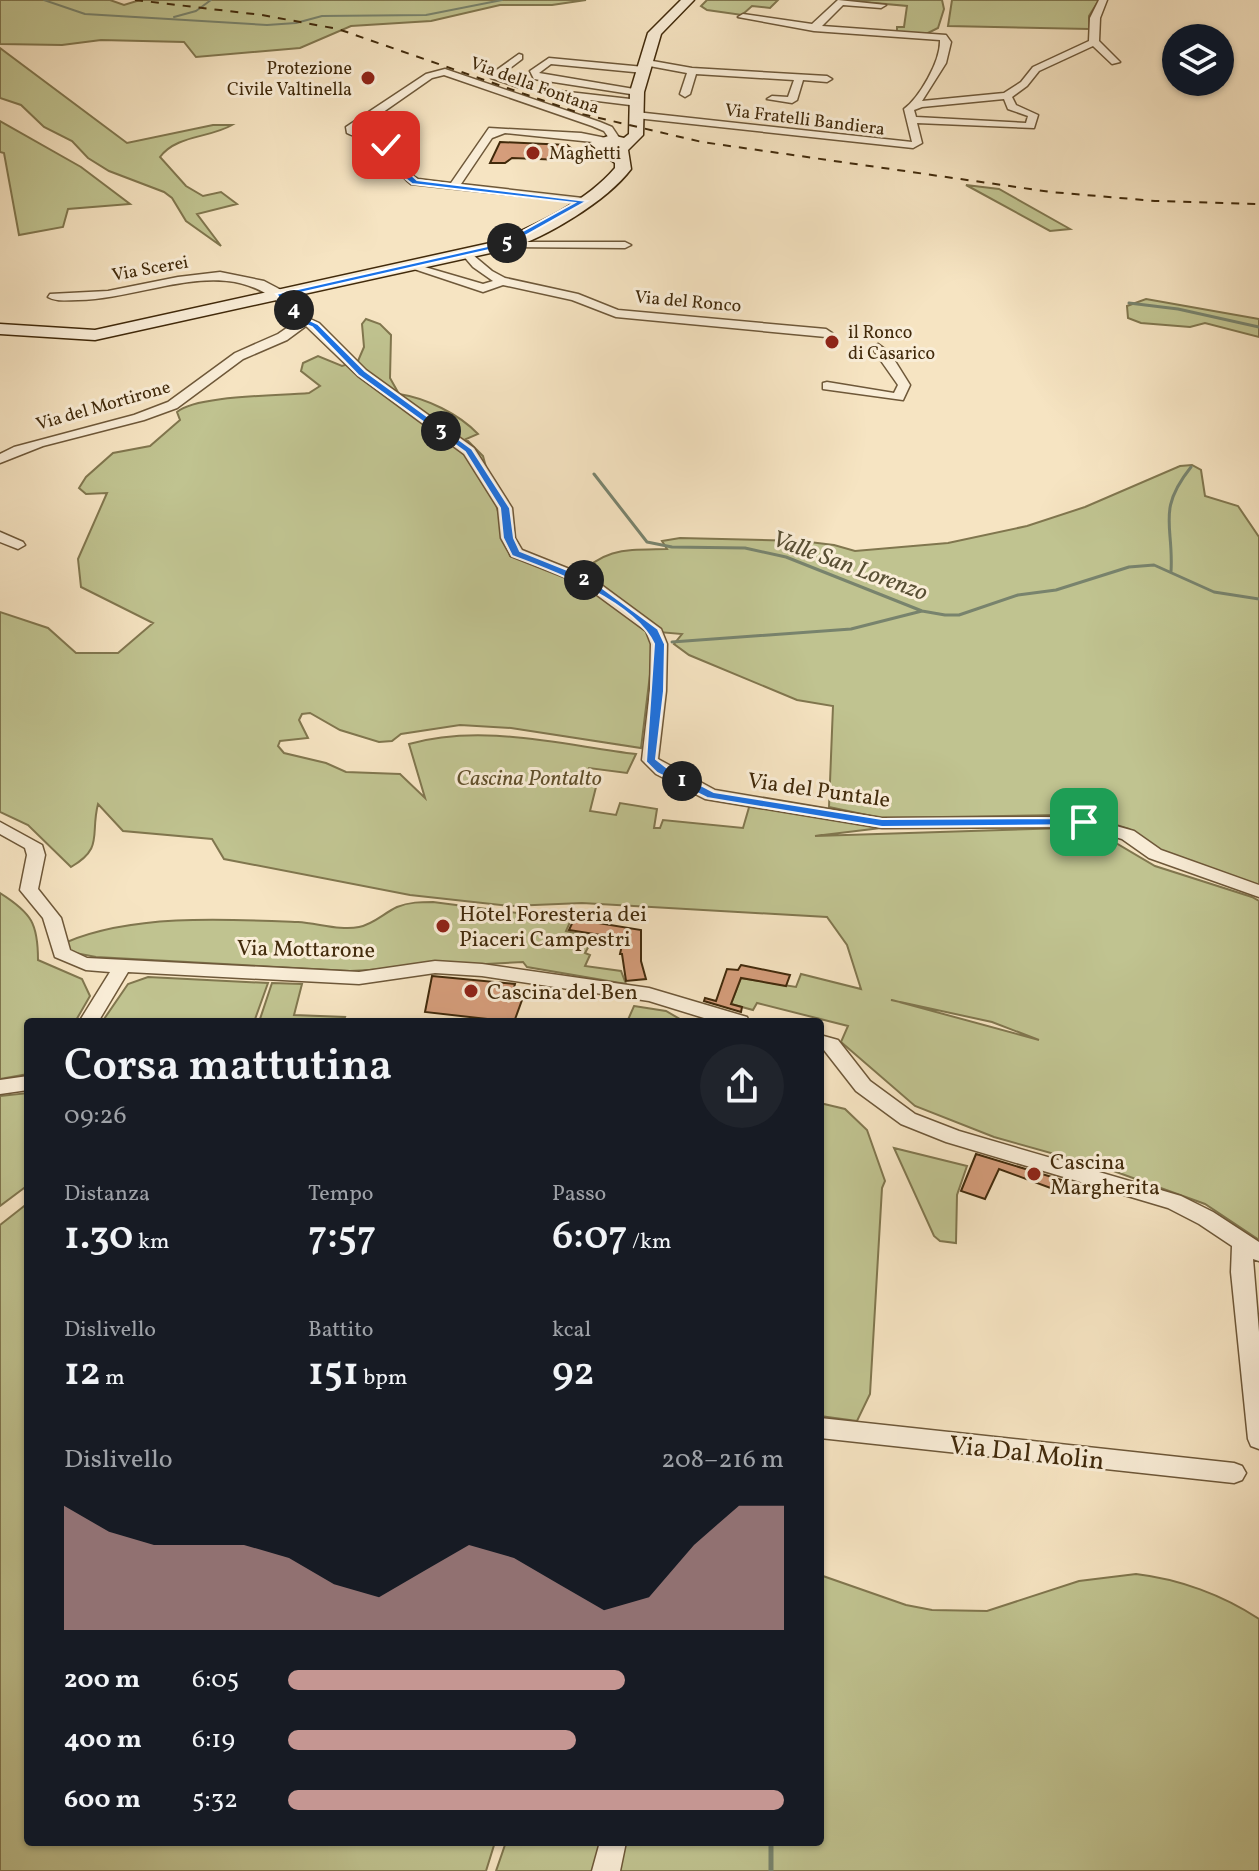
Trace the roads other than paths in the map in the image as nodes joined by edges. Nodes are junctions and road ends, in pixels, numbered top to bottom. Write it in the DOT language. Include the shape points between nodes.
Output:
graph roads {
  1 [pos="688,0"];
  2 [pos="1103,0"];
  3 [pos="881,5"];
  4 [pos="743,17"];
  5 [pos="814,28"];
  6 [pos="1094,42"];
  7 [pos="519,57"];
  8 [pos="1115,62"];
  9 [pos="645,67"];
  10 [pos="692,71"];
  11 [pos="799,78"];
  12 [pos="827,79"];
  13 [pos="527,88"];
  14 [pos="554,93"];
  15 [pos="685,94"];
  16 [pos="1007,96"];
  17 [pos="772,99"];
  18 [pos="792,100"];
  19 [pos="808,101"];
  20 [pos="918,103"];
  21 [pos="912,120"];
  22 [pos="510,133"];
  23 [pos="619,133"];
  24 [pos="489,136"];
  25 [pos="453,187"];
  26 [pos="583,201"];
  27 [pos="504,245"];
  28 [pos="625,245"];
  29 [pos="467,253"];
  30 [pos="243,265"];
  31 [pos="411,266"];
  32 [pos="253,281"];
  33 [pos="501,282"];
  34 [pos="281,294"];
  35 [pos="54,297"];
  36 [pos="616,313"];
  37 [pos="304,321"];
  38 [pos="606,323"];
  39 [pos="0,329"];
  40 [pos="826,333"];
  41 [pos="878,348"];
  42 [pos="827,386"];
  43 [pos="0,459"];
  44 [pos="0,536"];
  45 [pos="18,545"];
  46 [pos="0,827"];
  47 [pos="1259,891"];
  48 [pos="123,965"];
  49 [pos="90,1018"];
  50 [pos="727,1018"];
  51 [pos="824,1043"];
  52 [pos="24,1084"];
  53 [pos="0,1087"];
  54 [pos="1251,1248"];
  55 [pos="824,1428"];
  56 [pos="1259,1439"];
  57 [pos="1234,1473"];
  58 [pos="612,1846"];
  59 [pos="606,1871"];
  1 -- 9 [label="street" via="655,33"];
  2 -- 6 [label="street" via="1095,18"];
  3 -- 5 [label="street" via="841,2"];
  4 -- 5 [label="street"];
  5 -- 20 [label="street" via="938,37 946,42 941,63"];
  6 -- 8 [label="street"];
  6 -- 16 [label="street" via="1036,69"];
  7 -- 13 [label="street" via="494,76"];
  9 -- 10 [label="street"];
  9 -- 23 [label="street"];
  9 -- 23 [label="street" via="549,61 533,73 577,85"];
  10 -- 11 [label="street"];
  10 -- 15 [label="street"];
  11 -- 12 [label="street"];
  11 -- 18 [label="street"];
  14 -- 23 [label="street" via="595,101"];
  16 -- 20 [label="street"];
  16 -- 21 [label="street" via="1012,107 1033,115 1030,126"];
  17 -- 18 [label="street"];
  18 -- 19 [label="street"];
  20 -- 21 [label="street, Via Fratelli Bandiera" via="910,107"];
  21 -- 23 [label="street, Via Fratelli Bandiera" via="917,143 906,146"];
  22 -- 23 [label="street"];
  23 -- 25 [label="street, Via della Fontana" via="445,72 429,76 350,129 386,145 406,178"];
  23 -- 26 [label="street" via="621,173"];
  24 -- 25 [label="street"];
  25 -- 26 [label="street, Via della Fontana"];
  26 -- 27 [label="street"];
  27 -- 28 [label="street"];
  27 -- 29 [label="street"];
  29 -- 31 [label="street"];
  29 -- 33 [label="street, Via del Ronco" via="475,266"];
  30 -- 32 [label="street"];
  31 -- 33 [label="street" via="483,288"];
  31 -- 34 [label="street"];
  32 -- 34 [label="street, Via Scerei"];
  32 -- 35 [label="street, Via Scerei" via="195,277 116,293"];
  33 -- 36 [label="street, Via del Ronco" via="588,301"];
  34 -- 37 [label="street"];
  34 -- 39 [label="street" via="95,335"];
  36 -- 38 [label="street"];
  36 -- 40 [label="street, Via del Ronco"];
  37 -- 43 [label="street, Via del Mortirone" via="239,356 189,398 36,443"];
  37 -- 47 [label="street, Via del Puntale" via="362,373 469,451 505,508 508,538 516,553 587,581 653,629 659,644 658,691 650,760 662,770 711,795 882,823 1084,822 1128,835 1155,854"];
  41 -- 42 [label="street" via="904,385 898,397"];
  44 -- 45 [label="street"];
  46 -- 48 [label="street, Via Mottarone" via="33,845 29,890 56,927 63,956 86,964"];
  48 -- 49 [label="street"];
  48 -- 50 [label="street, Via Mottarone" via="359,978 435,967 482,970 649,995"];
  51 -- 54 [label="street" via="863,1086 908,1119 1174,1202"];
  52 -- 53 [label="street"];
  54 -- 56 [label="street" via="1242,1272"];
  55 -- 57 [label="street, Via Dal Molin"];
  58 -- 59 [label="street"];
}
